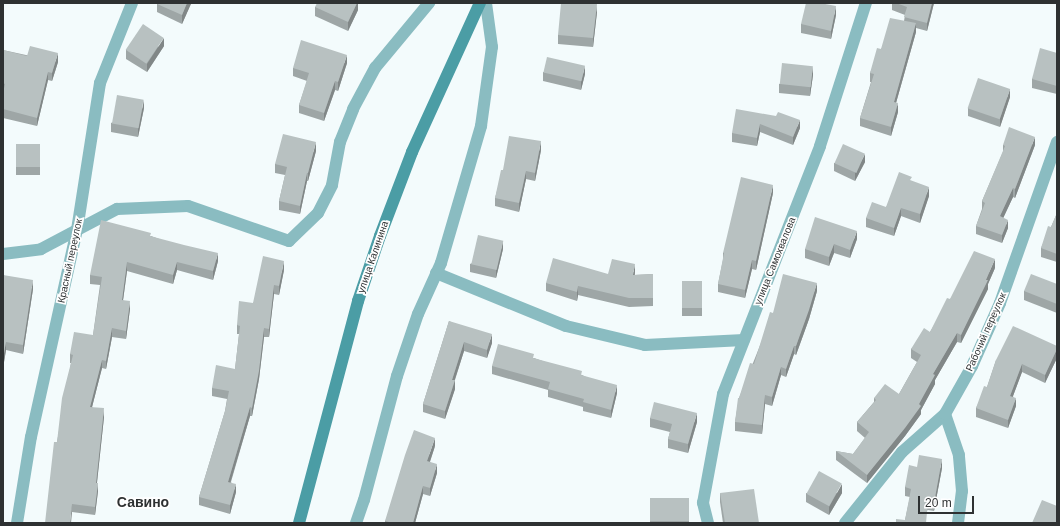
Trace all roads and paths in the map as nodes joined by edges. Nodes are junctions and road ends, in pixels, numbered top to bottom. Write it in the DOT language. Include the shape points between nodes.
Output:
graph roads {
  1 [pos="132,3"];
  2 [pos="429,3"];
  3 [pos="480,3"];
  4 [pos="486,3"];
  5 [pos="866,3"];
  6 [pos="1057,142"];
  7 [pos="77,230"];
  8 [pos="3,254"];
  9 [pos="436,273"];
  10 [pos="744,340"];
  11 [pos="945,414"];
  12 [pos="17,523"];
  13 [pos="299,523"];
  14 [pos="356,523"];
  15 [pos="708,523"];
  16 [pos="845,523"];
  17 [pos="958,523"];
  1 -- 7 [label="street, Красный переулок" via="100,83"];
  2 -- 7 [label="street" via="375,68 353,109 343,136 332,184 318,213 289,241 188,206 117,209"];
  3 -- 13 [label="main road, улица Калинина" via="412,152 380,236 358,302"];
  4 -- 9 [label="street" via="492,47 481,126"];
  5 -- 10 [label="street, улица Самохвалова" via="820,146"];
  6 -- 11 [label="street, Рабочий переулок" via="1000,303 972,366"];
  7 -- 8 [label="street" via="41,249"];
  7 -- 12 [label="street, Красный переулок" via="31,437"];
  9 -- 10 [label="street" via="566,326 645,345"];
  9 -- 14 [label="street" via="418,314 397,376"];
  10 -- 15 [label="street, улица Самохвалова" via="723,394 703,503"];
  11 -- 16 [label="street, Рабочий переулок" via="902,452"];
  11 -- 17 [label="street" via="959,455 962,491"];
}
